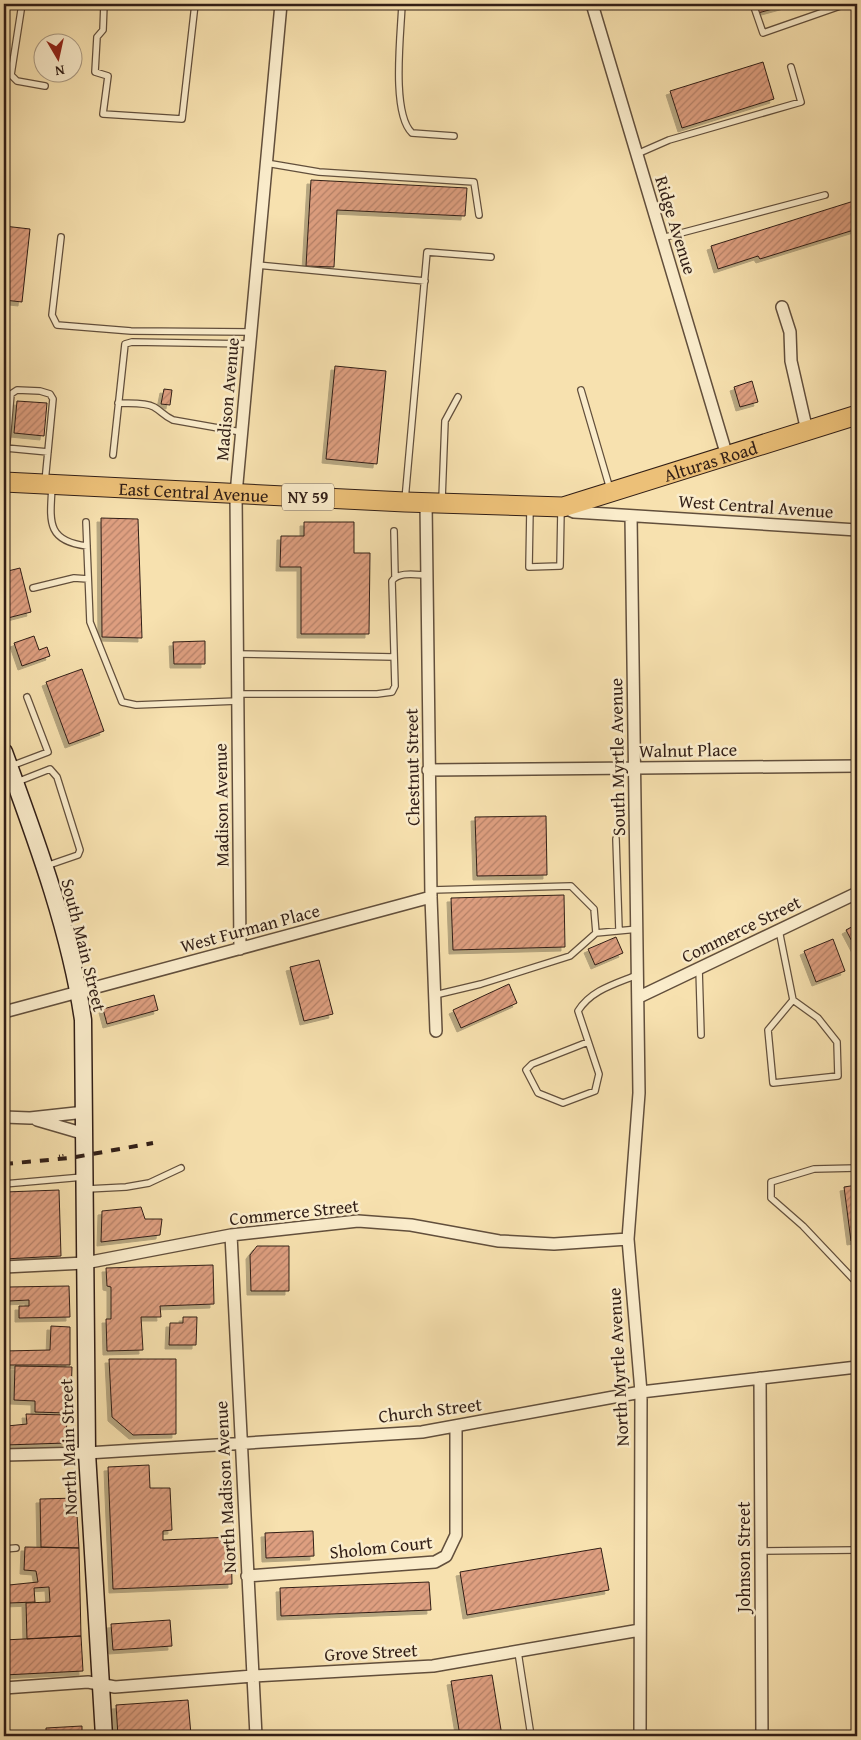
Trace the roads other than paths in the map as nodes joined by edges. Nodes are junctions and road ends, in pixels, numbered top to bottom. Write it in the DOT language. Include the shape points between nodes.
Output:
graph roads {
  1 [pos="22,4"];
  2 [pos="104,4"];
  3 [pos="195,4"];
  4 [pos="281,4"];
  5 [pos="402,4"];
  6 [pos="592,4"];
  7 [pos="753,4"];
  8 [pos="846,4"];
  9 [pos="791,67"];
  10 [pos="46,86"];
  11 [pos="454,136"];
  12 [pos="637,154"];
  13 [pos="266,163"];
  14 [pos="825,195"];
  15 [pos="479,215"];
  16 [pos="62,237"];
  17 [pos="662,238"];
  18 [pos="491,257"];
  19 [pos="257,265"];
  20 [pos="425,281"];
  21 [pos="782,307"];
  22 [pos="250,338"];
  23 [pos="581,390"];
  24 [pos="458,397"];
  25 [pos="118,403"];
  26 [pos="857,415"];
  27 [pos="807,431"];
  28 [pos="242,432"];
  29 [pos="6,448"];
  30 [pos="48,452"];
  31 [pos="113,455"];
  32 [pos="727,456"];
  33 [pos="4,477"];
  34 [pos="4,482"];
  35 [pos="48,484"];
  36 [pos="612,493"];
  37 [pos="236,494"];
  38 [pos="405,502"];
  39 [pos="434,504"];
  40 [pos="530,507"];
  41 [pos="562,507"];
  42 [pos="631,516"];
  43 [pos="86,522"];
  44 [pos="857,530"];
  45 [pos="394,531"];
  46 [pos="87,546"];
  47 [pos="428,575"];
  48 [pos="395,577"];
  49 [pos="88,579"];
  50 [pos="34,588"];
  51 [pos="237,654"];
  52 [pos="394,657"];
  53 [pos="27,697"];
  54 [pos="238,698"];
  55 [pos="7,759"];
  56 [pos="857,766"];
  57 [pos="634,769"];
  58 [pos="428,770"];
  59 [pos="15,783"];
  60 [pos="616,839"];
  61 [pos="44,867"];
  62 [pos="431,893"];
  63 [pos="857,893"];
  64 [pos="638,929"];
  65 [pos="619,930"];
  66 [pos="779,930"];
  67 [pos="596,932"];
  68 [pos="240,949"];
  69 [pos="699,968"];
  70 [pos="639,974"];
  71 [pos="79,992"];
  72 [pos="435,996"];
  73 [pos="639,997"];
  74 [pos="793,1000"];
  75 [pos="4,1012"];
  76 [pos="436,1031"];
  77 [pos="701,1035"];
  78 [pos="588,1042"];
  79 [pos="85,1112"];
  80 [pos="4,1117"];
  81 [pos="30,1118"];
  82 [pos="85,1134"];
  83 [pos="85,1156"];
  84 [pos="181,1168"];
  85 [pos="857,1168"];
  86 [pos="85,1183"];
  87 [pos="4,1184"];
  88 [pos="231,1235"];
  89 [pos="628,1239"];
  90 [pos="85,1263"];
  91 [pos="4,1267"];
  92 [pos="857,1284"];
  93 [pos="857,1367"];
  94 [pos="760,1378"];
  95 [pos="641,1392"];
  96 [pos="456,1426"];
  97 [pos="240,1443"];
  98 [pos="87,1453"];
  99 [pos="4,1455"];
  100 [pos="16,1548"];
  101 [pos="4,1549"];
  102 [pos="857,1550"];
  103 [pos="761,1551"];
  104 [pos="247,1576"];
  105 [pos="640,1630"];
  106 [pos="518,1652"];
  107 [pos="252,1676"];
  108 [pos="101,1684"];
  109 [pos="4,1688"];
  110 [pos="104,1736"];
  111 [pos="256,1736"];
  112 [pos="532,1736"];
  113 [pos="640,1736"];
  114 [pos="762,1736"];
  1 -- 10 [label="lane" via="11,75 17,81"];
  2 -- 3 [label="lane" via="103,30 97,37 95,72 108,76 103,114 182,119"];
  4 -- 13 [label="street, Madison Avenue"];
  5 -- 11 [label="lane" via="400,92 407,129 412,133"];
  6 -- 12 [label="street, Ridge Avenue"];
  7 -- 8 [label="lane" via="763,33"];
  9 -- 12 [label="lane" via="800,102 669,140"];
  12 -- 17 [label="street, Ridge Avenue"];
  13 -- 15 [label="lane" via="319,172 474,182"];
  13 -- 19 [label="street, Madison Avenue"];
  14 -- 17 [label="lane"];
  16 -- 22 [label="lane" via="52,314 57,325"];
  17 -- 32 [label="street, Ridge Avenue"];
  18 -- 20 [label="lane" via="427,252"];
  19 -- 20 [label="lane"];
  19 -- 22 [label="street, Madison Avenue"];
  20 -- 38 [label="lane"];
  21 -- 27 [label="street" via="790,332 791,361"];
  22 -- 25 [label="lane" via="125,344"];
  22 -- 28 [label="street, Madison Avenue"];
  23 -- 36 [label="lane"];
  24 -- 39 [label="lane" via="445,421"];
  25 -- 28 [label="lane" via="148,405 173,420"];
  25 -- 31 [label="lane"];
  26 -- 27 [label="main road, Alturas Road / NY 59"];
  27 -- 32 [label="main road, Alturas Road / NY 59"];
  28 -- 37 [label="street, Madison Avenue"];
  29 -- 30 [label="lane"];
  29 -- 30 [label="lane" via="11,394 16,390 40,391 54,399"];
  29 -- 33 [label="lane"];
  30 -- 35 [label="lane"];
  32 -- 36 [label="main road, Alturas Road / NY 59"];
  34 -- 35 [label="main road, East Central Avenue / NY 59"];
  35 -- 37 [label="main road, East Central Avenue / NY 59"];
  35 -- 46 [label="lane" via="55,534 65,542"];
  36 -- 41 [label="main road, Alturas Road / NY 59"];
  37 -- 38 [label="main road, East Central Avenue / NY 59"];
  37 -- 51 [label="street, Madison Avenue"];
  38 -- 39 [label="main road, East Central Avenue / NY 59"];
  39 -- 40 [label="main road, East Central Avenue / NY 59"];
  39 -- 47 [label="street, Chestnut Street"];
  40 -- 41 [label="main road, East Central Avenue / NY 59"];
  40 -- 41 [label="lane" via="529,567 560,566"];
  41 -- 42 [label="street, West Central Avenue" via="574,512"];
  42 -- 44 [label="street, West Central Avenue"];
  42 -- 57 [label="street, South Myrtle Avenue"];
  43 -- 46 [label="lane"];
  45 -- 48 [label="lane"];
  46 -- 49 [label="lane"];
  47 -- 48 [label="lane"];
  47 -- 58 [label="street, Chestnut Street"];
  48 -- 52 [label="lane" via="392,581"];
  49 -- 50 [label="lane" via="74,578"];
  49 -- 54 [label="lane" via="90,622 122,702 136,705"];
  51 -- 52 [label="lane"];
  51 -- 54 [label="street, Madison Avenue"];
  52 -- 54 [label="lane" via="395,686 392,692"];
  53 -- 55 [label="lane" via="48,752"];
  54 -- 68 [label="street, Madison Avenue"];
  55 -- 59 [label="main road, South Main Street"];
  56 -- 57 [label="street, Walnut Place"];
  57 -- 58 [label="street, Walnut Place"];
  57 -- 64 [label="street, South Myrtle Avenue"];
  58 -- 62 [label="street, Chestnut Street"];
  59 -- 61 [label="main road, South Main Street"];
  59 -- 61 [label="lane" via="50,769 57,777 80,850 78,855"];
  60 -- 65 [label="lane"];
  61 -- 71 [label="main road, South Main Street"];
  62 -- 67 [label="lane" via="571,886 594,909"];
  62 -- 68 [label="street, West Furman Place"];
  62 -- 72 [label="street, Chestnut Street"];
  63 -- 66 [label="street, Commerce Street"];
  64 -- 65 [label="lane"];
  64 -- 70 [label="street, South Myrtle Avenue"];
  65 -- 67 [label="lane"];
  66 -- 69 [label="street, Commerce Street"];
  66 -- 74 [label="lane"];
  67 -- 72 [label="lane" via="570,956"];
  68 -- 71 [label="street, West Furman Place"];
  69 -- 73 [label="street, Commerce Street"];
  69 -- 77 [label="lane"];
  70 -- 73 [label="street, South Myrtle Avenue"];
  70 -- 78 [label="lane" via="598,991 584,1002 578,1011"];
  71 -- 75 [label="street, West Furman Place"];
  71 -- 79 [label="main road, South Main Street" via="83,1020"];
  72 -- 76 [label="street, Chestnut Street"];
  73 -- 89 [label="street, North Myrtle Avenue" via="639,1093"];
  74 -- 74 [label="lane" via="818,1018 837,1042 838,1076 773,1083 768,1030"];
  78 -- 78 [label="lane" via="599,1074 596,1091 563,1103 538,1093 526,1070 532,1064"];
  79 -- 81 [label="street"];
  79 -- 82 [label="main road, South Main Street"];
  80 -- 81 [label="street"];
  81 -- 82 [label="street"];
  82 -- 83 [label="main road, South Main Street"];
  83 -- 86 [label="main road, North Main Street"];
  84 -- 86 [label="lane" via="126,1188"];
  85 -- 92 [label="lane" via="814,1170 771,1182 771,1198 803,1226"];
  86 -- 87 [label="lane"];
  86 -- 90 [label="main road, North Main Street"];
  88 -- 89 [label="street, Commerce Street" via="358,1221 411,1225 499,1241 554,1244"];
  88 -- 90 [label="street, Commerce Street"];
  88 -- 97 [label="street, North Madison Avenue"];
  89 -- 95 [label="street, North Myrtle Avenue"];
  90 -- 91 [label="street, Commerce Street"];
  90 -- 98 [label="main road, North Main Street"];
  93 -- 94 [label="street, Church Street"];
  94 -- 95 [label="street, Church Street"];
  94 -- 103 [label="street, Johnson Street"];
  95 -- 96 [label="street, Church Street"];
  95 -- 105 [label="street, North Myrtle Avenue"];
  96 -- 97 [label="street, Church Street" via="422,1432"];
  96 -- 104 [label="street, Sholom Court" via="456,1535 446,1556 436,1562"];
  97 -- 98 [label="street, Church Street"];
  97 -- 104 [label="street, North Madison Avenue"];
  98 -- 99 [label="street, Church Street"];
  98 -- 108 [label="main road, North Main Street"];
  100 -- 101 [label="lane"];
  102 -- 103 [label="lane"];
  103 -- 114 [label="street, Johnson Street"];
  104 -- 107 [label="street, North Madison Avenue"];
  105 -- 106 [label="street, Grove Street"];
  105 -- 113 [label="street, North Myrtle Avenue"];
  106 -- 107 [label="street, Grove Street" via="433,1666"];
  106 -- 112 [label="lane"];
  107 -- 108 [label="street, Grove Street" via="115,1687"];
  107 -- 111 [label="street, North Madison Avenue"];
  108 -- 109 [label="street, Grove Street" via="88,1682"];
  108 -- 110 [label="main road, North Main Street"];
}
